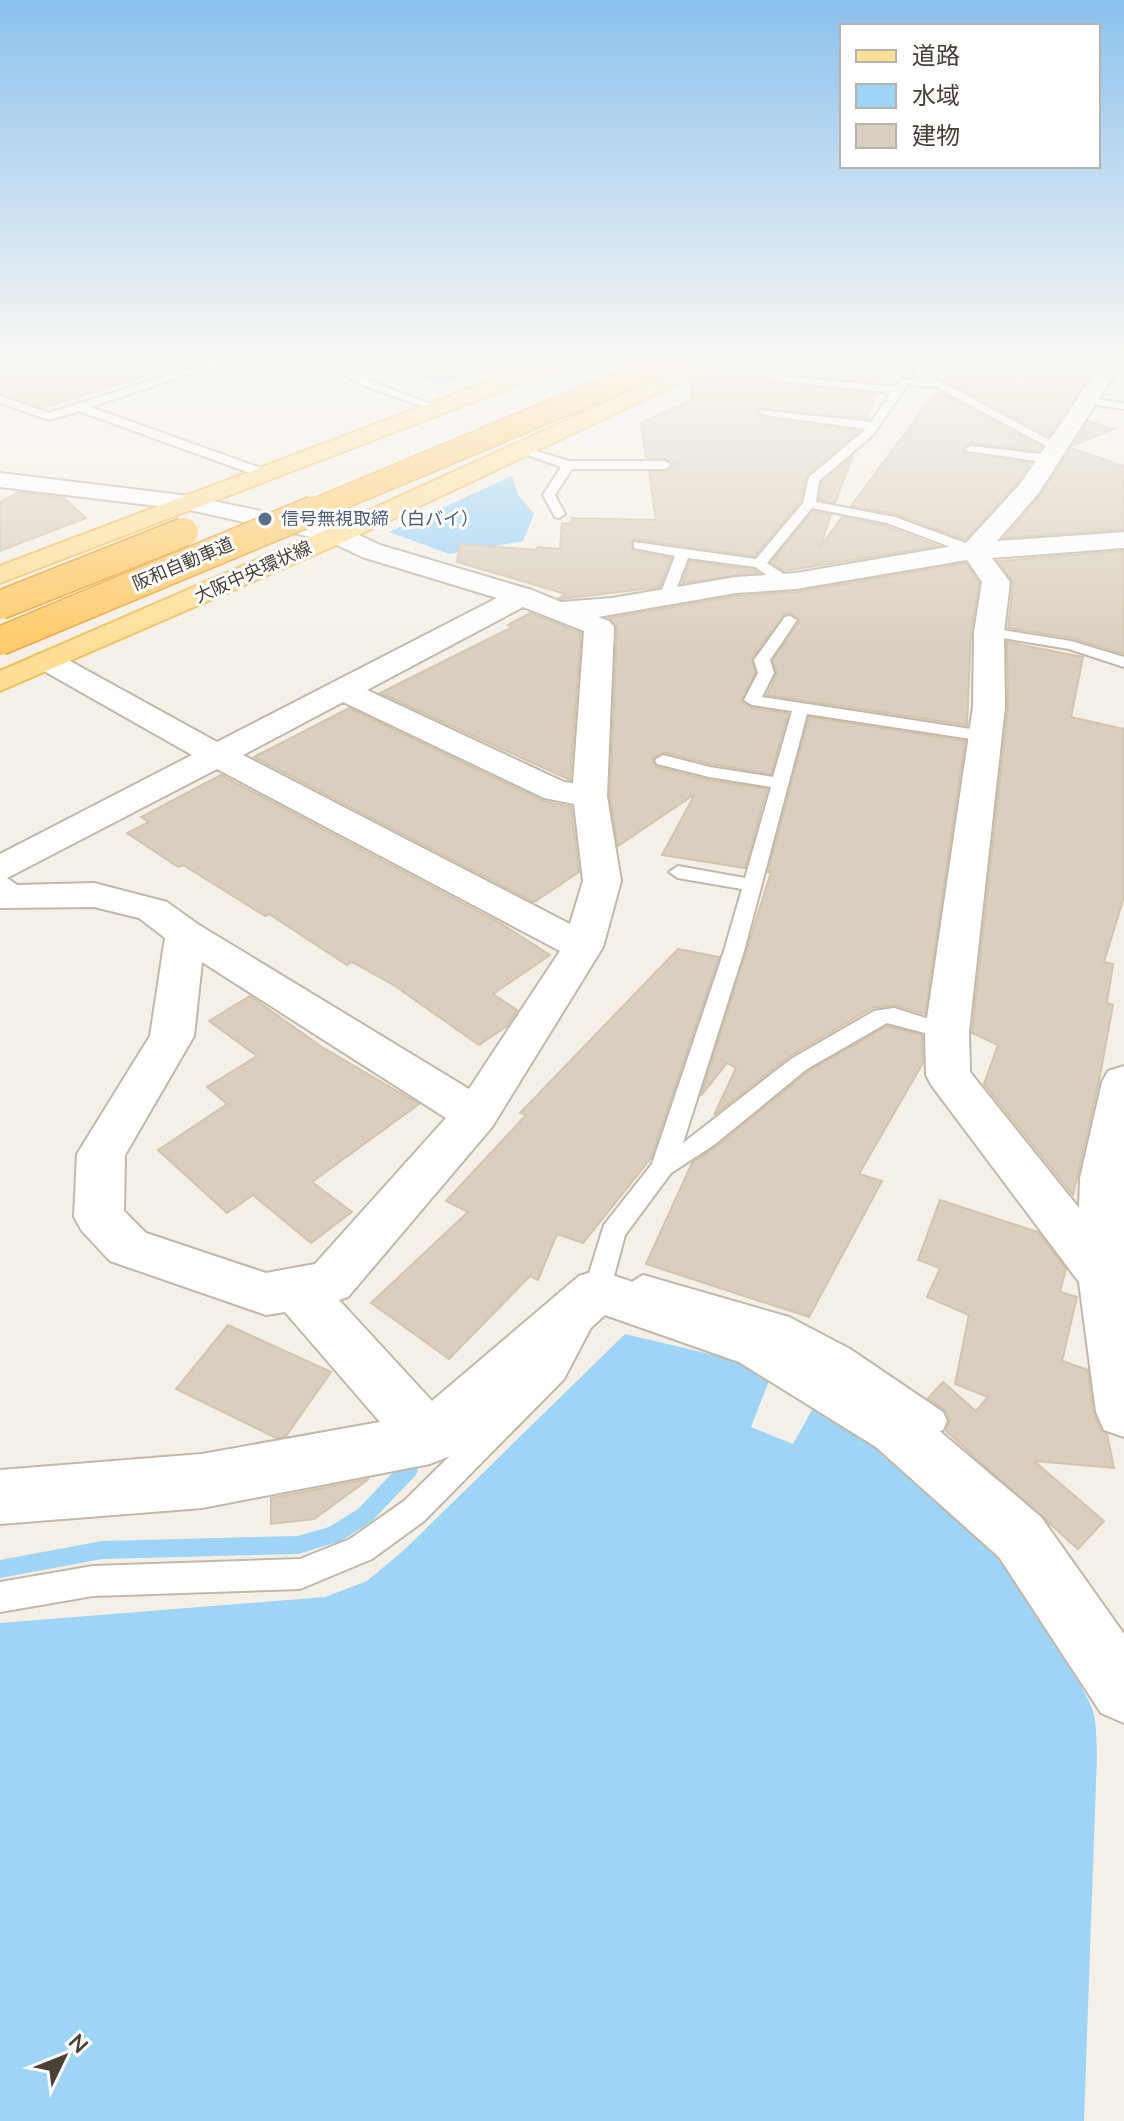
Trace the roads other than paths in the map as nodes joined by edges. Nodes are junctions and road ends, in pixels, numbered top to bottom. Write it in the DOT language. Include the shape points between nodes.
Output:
graph roads {
  1 [pos="218,457"];
  2 [pos="309,457"];
  3 [pos="369,457"];
  4 [pos="440,457"];
  5 [pos="511,457"];
  6 [pos="532,457"];
  7 [pos="843,457"];
  8 [pos="1052,457"];
  9 [pos="568,465"];
  10 [pos="665,465"];
  11 [pos="265,474"];
  12 [pos="2,482"];
  13 [pos="190,503"];
  14 [pos="809,504"];
  15 [pos="559,514"];
  16 [pos="337,535"];
  17 [pos="1124,540"];
  18 [pos="639,545"];
  19 [pos="974,551"];
  20 [pos="683,553"];
  21 [pos="759,564"];
  22 [pos="0,575"];
  23 [pos="786,582"];
  24 [pos="667,595"];
  25 [pos="540,603"];
  26 [pos="0,605"];
  27 [pos="790,620"];
  28 [pos="989,632"];
  29 [pos="0,641"];
  30 [pos="48,661"];
  31 [pos="1124,662"];
  32 [pos="0,682"];
  33 [pos="342,690"];
  34 [pos="801,708"];
  35 [pos="984,736"];
  36 [pos="218,756"];
  37 [pos="663,760"];
  38 [pos="781,783"];
  39 [pos="590,796"];
  40 [pos="0,869"];
  41 [pos="678,872"];
  42 [pos="753,885"];
  43 [pos="0,888"];
  44 [pos="185,934"];
  45 [pos="583,947"];
  46 [pos="947,1032"];
  47 [pos="1124,1082"];
  48 [pos="476,1115"];
  49 [pos="663,1167"];
  50 [pos="1104,1276"];
  51 [pos="297,1289"];
  52 [pos="610,1296"];
  53 [pos="1124,1412"];
  54 [pos="933,1421"];
  55 [pos="427,1439"];
  56 [pos="0,1497"];
  57 [pos="0,1597"];
  58 [pos="1124,1690"];
  1 -- 11 [label="lane"];
  2 -- 11 [label="main road"];
  3 -- 26 [label="highway, 阪和自動車道, bridge"];
  4 -- 29 [label="highway, 阪和自動車道, bridge"];
  5 -- 16 [label="main road, 大阪中央環状線"];
  6 -- 9 [label="lane"];
  7 -- 14 [label="lane" via="813,480"];
  8 -- 19 [label="street"];
  9 -- 10 [label="lane"];
  9 -- 15 [label="lane" via="549,495"];
  11 -- 13 [label="main road"];
  12 -- 13 [label="street"];
  13 -- 16 [label="street"];
  13 -- 22 [label="main road"];
  14 -- 19 [label="lane" via="890,520"];
  14 -- 21 [label="lane"];
  16 -- 25 [label="street" via="371,551"];
  16 -- 30 [label="main road, 大阪中央環状線"];
  17 -- 19 [label="street"];
  18 -- 20 [label="lane"];
  19 -- 23 [label="street"];
  19 -- 28 [label="street" via="996,582"];
  20 -- 21 [label="lane"];
  20 -- 24 [label="lane"];
  21 -- 23 [label="lane"];
  23 -- 24 [label="street"];
  24 -- 25 [label="street" via="612,607"];
  25 -- 33 [label="street"];
  25 -- 39 [label="street" via="599,627"];
  27 -- 34 [label="lane" via="762,660 766,673 752,700"];
  28 -- 31 [label="lane" via="1071,645"];
  28 -- 35 [label="street"];
  30 -- 32 [label="main road, 大阪中央環状線"];
  30 -- 36 [label="street"];
  33 -- 36 [label="street"];
  33 -- 39 [label="street" via="556,791"];
  34 -- 35 [label="lane"];
  34 -- 38 [label="lane"];
  35 -- 46 [label="street"];
  36 -- 40 [label="street"];
  36 -- 45 [label="street"];
  37 -- 38 [label="lane"];
  38 -- 42 [label="lane"];
  39 -- 45 [label="street" via="602,881"];
  41 -- 42 [label="lane"];
  42 -- 49 [label="lane"];
  43 -- 44 [label="street" via="2,897 94,895 153,910"];
  44 -- 48 [label="street"];
  44 -- 51 [label="street" via="172,1036 101,1154 99,1217 128,1247 266,1294"];
  45 -- 48 [label="street"];
  46 -- 49 [label="lane" via="882,1016 799,1064"];
  46 -- 50 [label="street" via="948,1075"];
  47 -- 50 [label="street" via="1104,1178"];
  48 -- 51 [label="street" via="330,1282"];
  49 -- 52 [label="lane" via="613,1232"];
  50 -- 53 [label="street"];
  51 -- 55 [label="street"];
  52 -- 54 [label="lane" via="643,1286 780,1325 840,1357"];
  52 -- 55 [label="street"];
  52 -- 57 [label="lane" via="554,1371 414,1511 361,1549 300,1574 93,1581"];
  52 -- 58 [label="street" via="758,1346 896,1429 1020,1537"];
  55 -- 56 [label="street" via="202,1481"];
}
